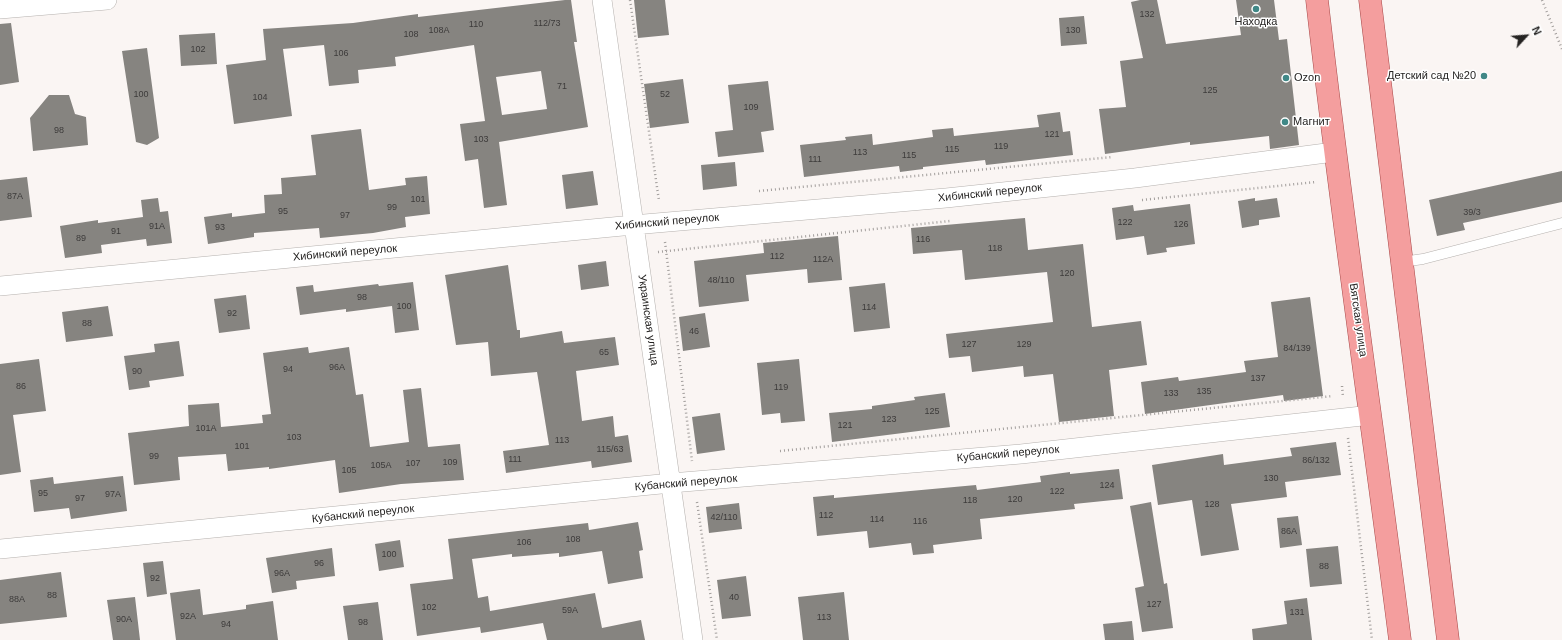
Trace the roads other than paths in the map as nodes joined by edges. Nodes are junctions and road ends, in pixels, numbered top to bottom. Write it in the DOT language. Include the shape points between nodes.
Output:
graph roads {
  1 [pos="107,0"];
  2 [pos="602,0"];
  3 [pos="1317,0"];
  4 [pos="1370,0"];
  5 [pos="0,9"];
  6 [pos="1334,152"];
  7 [pos="1562,223"];
  8 [pos="633,225"];
  9 [pos="1402,262"];
  10 [pos="0,286"];
  11 [pos="1371,415"];
  12 [pos="671,484"];
  13 [pos="0,549"];
  14 [pos="693,640"];
  15 [pos="1400,640"];
  16 [pos="1448,640"];
  1 -- 5 [label="street"];
  2 -- 8 [label="street, Украинская улица"];
  3 -- 6 [label="main road, Вятская улица"];
  4 -- 9 [label="main road"];
  6 -- 8 [label="street, Хибинский переулок" via="1135,178 946,198"];
  6 -- 11 [label="main road, Вятская улица"];
  7 -- 9 [label="lane" via="1423,259"];
  8 -- 10 [label="street, Хибинский переулок"];
  8 -- 12 [label="street, Украинская улица"];
  9 -- 16 [label="main road"];
  11 -- 12 [label="street, Кубанский переулок" via="1021,454"];
  11 -- 15 [label="main road, Вятская улица"];
  12 -- 13 [label="street, Кубанский переулок"];
  12 -- 14 [label="street, Украинская улица"];
}
